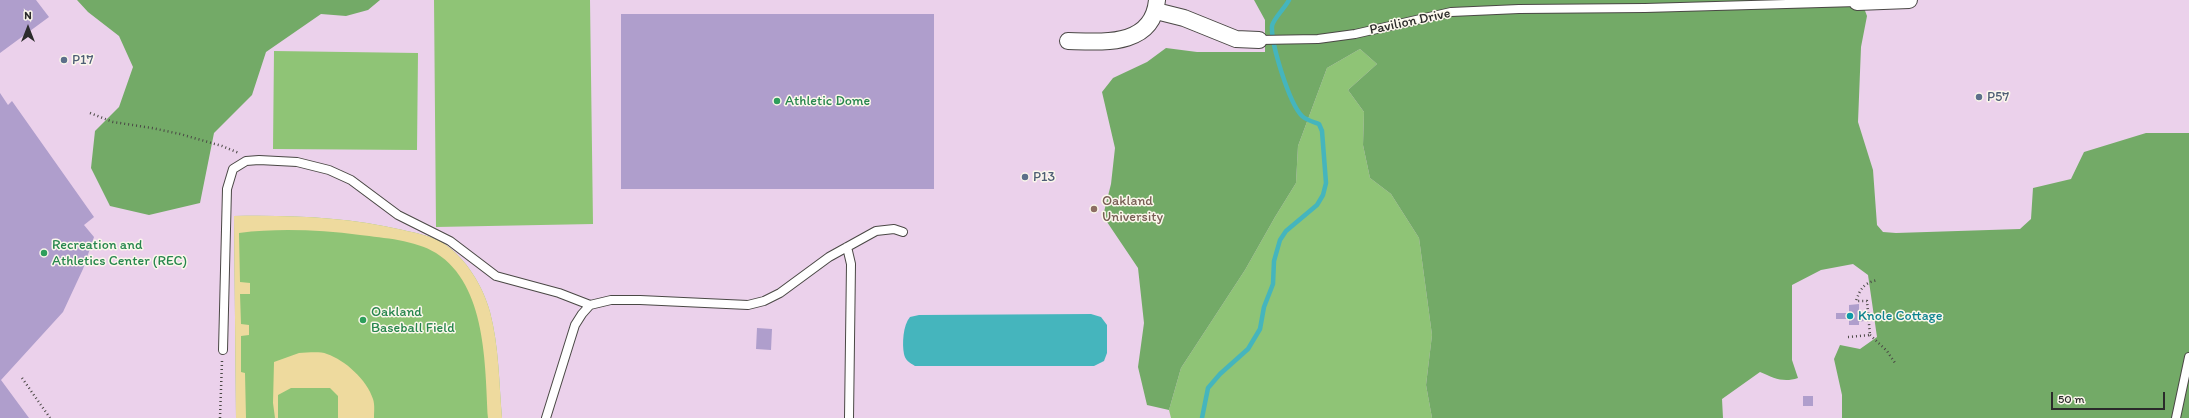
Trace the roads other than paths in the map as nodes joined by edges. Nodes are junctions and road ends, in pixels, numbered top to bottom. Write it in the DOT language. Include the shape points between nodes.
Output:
graph roads {
  1 [pos="1909,0"];
  2 [pos="1890,1"];
  3 [pos="1857,2"];
  4 [pos="1156,5"];
  5 [pos="1259,40"];
  6 [pos="1068,41"];
  7 [pos="903,232"];
  8 [pos="847,247"];
  9 [pos="590,305"];
  10 [pos="223,350"];
  11 [pos="2189,357"];
  12 [pos="546,418"];
  13 [pos="850,418"];
  14 [pos="2176,418"];
  1 -- 2 [label="street, Pavilion Drive"];
  2 -- 3 [label="street, Pavilion Drive"];
  3 -- 5 [label="lane, Pavilion Drive" via="1450,12 1355,34 1318,39"];
  4 -- 5 [label="street, Pavilion Drive" via="1236,39"];
  4 -- 6 [label="street" via="1143,31 1131,37 1104,42"];
  7 -- 8 [label="lane" via="894,229 876,231"];
  8 -- 9 [label="lane" via="829,257 780,294 748,305 640,300 611,300"];
  8 -- 13 [label="lane" via="851,264"];
  9 -- 10 [label="lane" via="559,293 496,276 450,241 398,215 341,175 316,166 289,161 246,161 233,169 227,189"];
  9 -- 12 [label="lane" via="575,325"];
  11 -- 14 [label="lane"];
}
